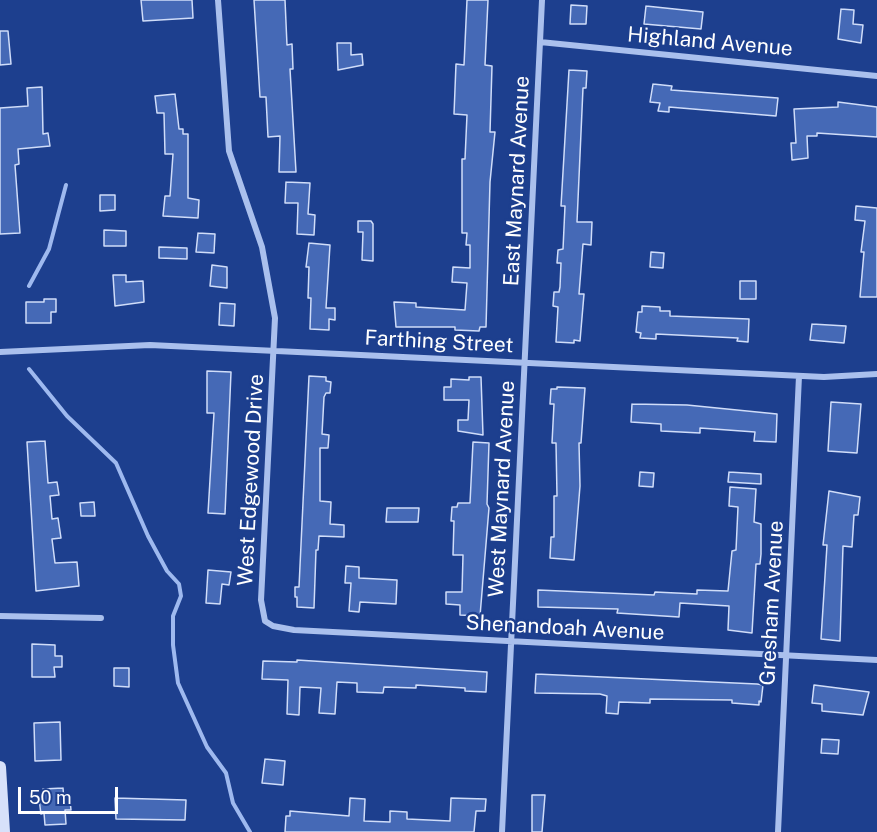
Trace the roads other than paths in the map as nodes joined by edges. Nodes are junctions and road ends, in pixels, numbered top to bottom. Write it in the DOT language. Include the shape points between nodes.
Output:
graph roads {
  1 [pos="218,0"];
  2 [pos="542,0"];
  3 [pos="540,42"];
  4 [pos="877,76"];
  5 [pos="273,351"];
  6 [pos="0,352"];
  7 [pos="524,363"];
  8 [pos="877,374"];
  9 [pos="799,376"];
  10 [pos="262,611"];
  11 [pos="0,616"];
  12 [pos="101,618"];
  13 [pos="512,642"];
  14 [pos="786,656"];
  15 [pos="877,660"];
  16 [pos="0,767"];
  17 [pos="4,832"];
  18 [pos="502,832"];
  19 [pos="778,832"];
  1 -- 5 [label="street, West Edgewood Drive" via="229,151 262,247 275,318"];
  2 -- 3 [label="street, East Maynard Avenue"];
  3 -- 4 [label="street, Highland Avenue"];
  3 -- 7 [label="street, East Maynard Avenue"];
  5 -- 6 [label="street, Farthing Street" via="150,345"];
  5 -- 7 [label="street, Farthing Street"];
  5 -- 10 [label="street, West Edgewood Drive"];
  7 -- 9 [label="street, Farthing Street"];
  7 -- 13 [label="street, West Maynard Avenue"];
  8 -- 9 [label="street, Farthing Street"];
  9 -- 14 [label="street, Gresham Avenue"];
  10 -- 13 [label="street, Shenandoah Avenue" via="265,621 273,626 294,630"];
  11 -- 12 [label="street"];
  13 -- 14 [label="street, Shenandoah Avenue"];
  13 -- 18 [label="street, West Maynard Avenue"];
  14 -- 15 [label="street, Shenandoah Avenue"];
  14 -- 19 [label="street, Gresham Avenue"];
  16 -- 17 [label="street"];
}
